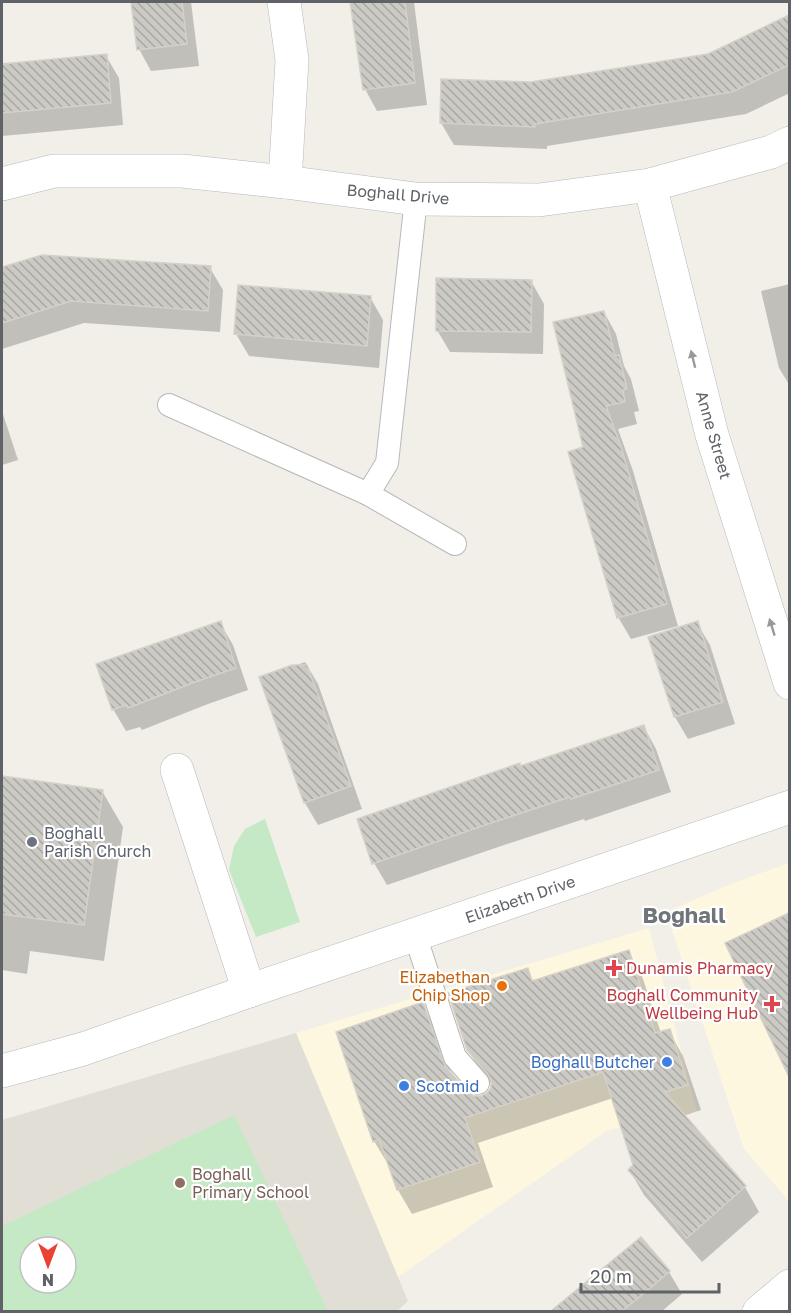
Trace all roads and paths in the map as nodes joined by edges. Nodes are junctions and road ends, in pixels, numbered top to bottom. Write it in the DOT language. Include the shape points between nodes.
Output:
graph roads {
  1 [pos="284,2"];
  2 [pos="789,143"];
  3 [pos="285,182"];
  4 [pos="2,184"];
  5 [pos="650,185"];
  6 [pos="416,199"];
  7 [pos="169,405"];
  8 [pos="368,494"];
  9 [pos="455,544"];
  10 [pos="789,682"];
  11 [pos="177,770"];
  12 [pos="789,807"];
  13 [pos="415,934"];
  14 [pos="249,991"];
  15 [pos="2,1071"];
  16 [pos="478,1083"];
  17 [pos="789,1286"];
  18 [pos="759,1311"];
  1 -- 3 [label="street" via="292,60"];
  2 -- 5 [label="street, Boghall Drive" via="771,152"];
  3 -- 4 [label="street, Boghall Drive" via="182,171 54,171"];
  3 -- 6 [label="street, Boghall Drive"];
  5 -- 6 [label="street, Boghall Drive" via="539,200"];
  10 -- 5 [label="street, Anne Street, one-way" via="712,435"];
  6 -- 8 [label="lane" via="387,463"];
  7 -- 8 [label="lane"];
  8 -- 9 [label="lane"];
  11 -- 14 [label="street"];
  12 -- 13 [label="street, Elizabeth Drive"];
  13 -- 14 [label="street, Elizabeth Drive"];
  13 -- 16 [label="lane" via="454,1057"];
  14 -- 15 [label="street, Elizabeth Drive" via="83,1049"];
  17 -- 18 [label="street"];
}
